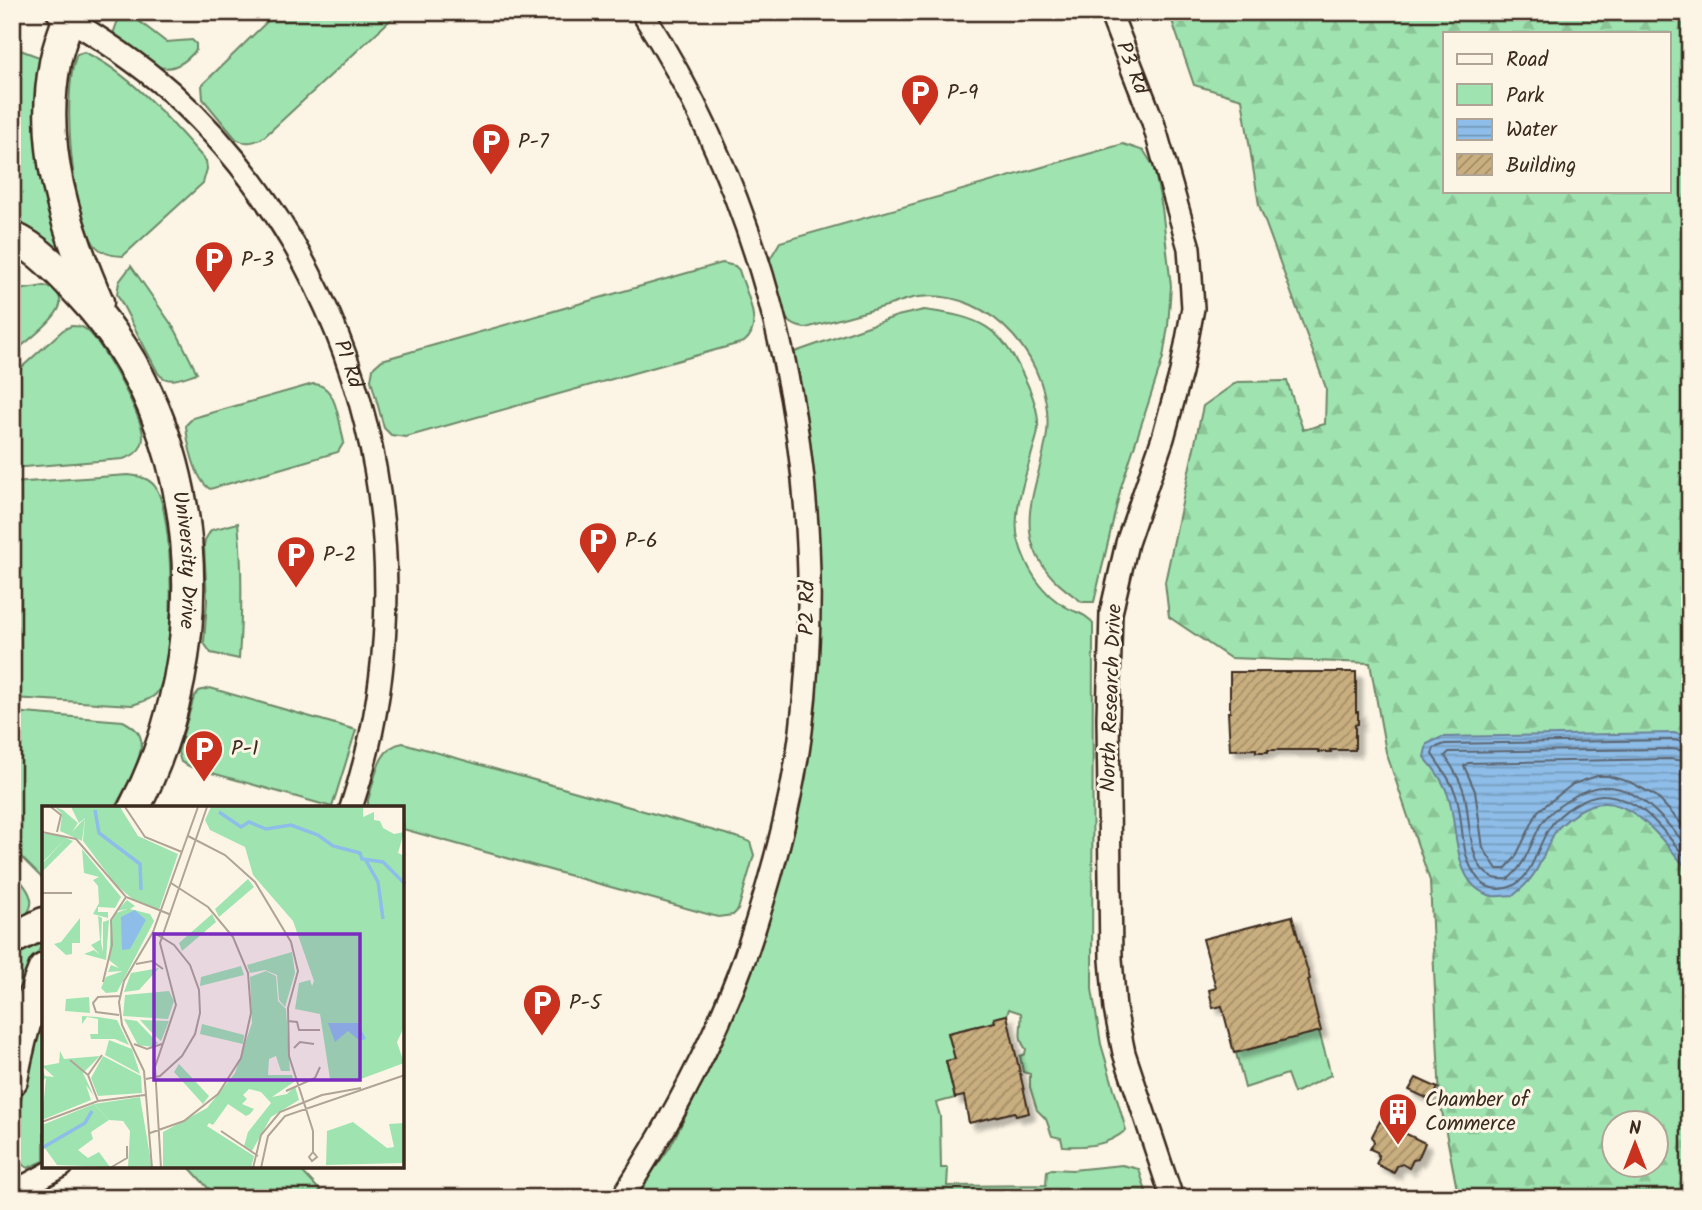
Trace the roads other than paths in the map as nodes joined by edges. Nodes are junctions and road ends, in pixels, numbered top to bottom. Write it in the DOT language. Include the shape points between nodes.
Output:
graph roads {
  1 [pos="642,12"];
  2 [pos="1110,12"];
  3 [pos="65,15"];
  4 [pos="1153,122"];
  5 [pos="12,237"];
  6 [pos="104,319"];
  7 [pos="135,806"];
  8 [pos="351,806"];
  9 [pos="42,924"];
  10 [pos="12,939"];
  11 [pos="42,975"];
  12 [pos="12,1080"];
  13 [pos="58,1168"];
  14 [pos="12,1193"];
  15 [pos="622,1198"];
  16 [pos="1172,1198"];
  1 -- 15 [label="street, P2 Rd" via="694,103 756,254 791,394 802,469 809,581 800,732 766,889 718,1024 653,1151"];
  2 -- 4 [label="street, P3 Rd"];
  3 -- 6 [label="main road, University Drive" via="53,72 51,151 67,224"];
  3 -- 8 [label="street, P1 Rd" via="170,91 228,151 300,256 345,355 379,478 388,588 375,719"];
  4 -- 16 [label="street, North Research Drive" via="1189,248 1193,308 1181,372 1127,543 1111,613 1111,959 1124,1053"];
  5 -- 6 [label="main road, University Drive" via="64,276"];
  6 -- 7 [label="main road, University Drive" via="150,398 166,443 185,534 188,587 182,666 153,772"];
  9 -- 10 [label="main road"];
  11 -- 12 [label="main road"];
  13 -- 14 [label="street"];
}
